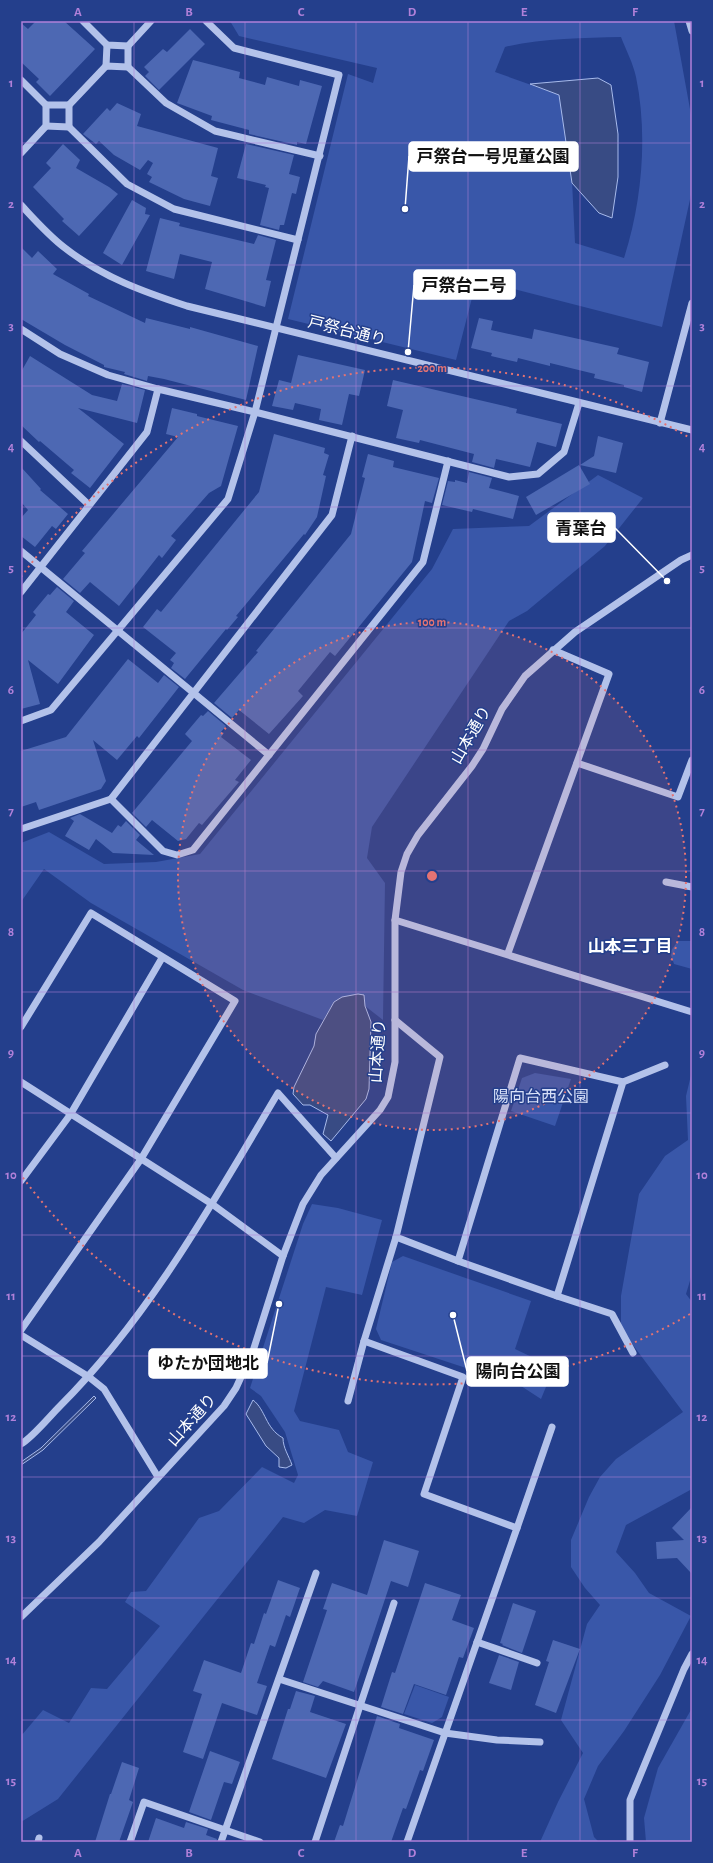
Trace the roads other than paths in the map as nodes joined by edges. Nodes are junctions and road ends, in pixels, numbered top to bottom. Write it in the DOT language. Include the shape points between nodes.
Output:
graph roads {
  1 [pos="83,21"];
  2 [pos="151,21"];
  3 [pos="206,21"];
  4 [pos="689,21"];
  5 [pos="692,31"];
  6 [pos="107,45"];
  7 [pos="128,46"];
  8 [pos="106,66"];
  9 [pos="128,67"];
  10 [pos="21,80"];
  11 [pos="46,105"];
  12 [pos="69,105"];
  13 [pos="46,126"];
  14 [pos="69,127"];
  15 [pos="21,153"];
  16 [pos="320,156"];
  17 [pos="21,205"];
  18 [pos="298,240"];
  19 [pos="692,303"];
  20 [pos="276,328"];
  21 [pos="21,329"];
  22 [pos="158,389"];
  23 [pos="579,403"];
  24 [pos="255,412"];
  25 [pos="660,423"];
  26 [pos="692,430"];
  27 [pos="352,436"];
  28 [pos="21,441"];
  29 [pos="448,461"];
  30 [pos="89,505"];
  31 [pos="21,551"];
  32 [pos="692,555"];
  33 [pos="40,568"];
  34 [pos="21,592"];
  35 [pos="118,630"];
  36 [pos="553,650"];
  37 [pos="194,693"];
  38 [pos="21,721"];
  39 [pos="269,755"];
  40 [pos="692,760"];
  41 [pos="577,763"];
  42 [pos="111,799"];
  43 [pos="21,829"];
  44 [pos="666,882"];
  45 [pos="692,888"];
  46 [pos="395,920"];
  47 [pos="508,954"];
  48 [pos="162,958"];
  49 [pos="692,1012"];
  50 [pos="395,1020"];
  51 [pos="21,1026"];
  52 [pos="666,1065"];
  53 [pos="21,1082"];
  54 [pos="623,1082"];
  55 [pos="70,1115"];
  56 [pos="336,1158"];
  57 [pos="141,1159"];
  58 [pos="21,1181"];
  59 [pos="212,1204"];
  60 [pos="396,1237"];
  61 [pos="283,1256"];
  62 [pos="458,1261"];
  63 [pos="557,1296"];
  64 [pos="21,1330"];
  65 [pos="21,1335"];
  66 [pos="364,1341"];
  67 [pos="633,1353"];
  68 [pos="89,1377"];
  69 [pos="348,1401"];
  70 [pos="552,1427"];
  71 [pos="21,1444"];
  72 [pos="158,1477"];
  73 [pos="517,1528"];
  74 [pos="316,1573"];
  75 [pos="394,1603"];
  76 [pos="21,1617"];
  77 [pos="477,1642"];
  78 [pos="692,1654"];
  79 [pos="537,1663"];
  80 [pos="279,1679"];
  81 [pos="360,1705"];
  82 [pos="445,1732"];
  83 [pos="540,1742"];
  84 [pos="225,1830"];
  85 [pos="130,1842"];
  86 [pos="221,1842"];
  87 [pos="260,1842"];
  88 [pos="315,1842"];
  89 [pos="406,1842"];
  90 [pos="630,1842"];
  1 -- 6 [label="street"];
  2 -- 7 [label="street"];
  3 -- 16 [label="street" via="234,48 339,75"];
  4 -- 5 [label="street"];
  6 -- 7 [label="street"];
  6 -- 8 [label="street"];
  7 -- 9 [label="street"];
  8 -- 9 [label="street"];
  8 -- 12 [label="street"];
  9 -- 16 [label="street" via="166,103 215,130"];
  10 -- 11 [label="street"];
  11 -- 12 [label="street"];
  11 -- 13 [label="street"];
  12 -- 14 [label="street"];
  13 -- 14 [label="street"];
  13 -- 15 [label="street"];
  14 -- 18 [label="street" via="127,184 174,209"];
  16 -- 18 [label="street"];
  17 -- 20 [label="street, 戸祭台通り" via="65,248 121,283 187,306"];
  18 -- 20 [label="street"];
  19 -- 25 [label="street"];
  20 -- 23 [label="street, 戸祭台通り"];
  20 -- 24 [label="street"];
  21 -- 22 [label="street" via="60,354 108,375"];
  22 -- 24 [label="street"];
  22 -- 30 [label="street" via="147,432"];
  23 -- 25 [label="street, 戸祭台通り"];
  23 -- 29 [label="street" via="564,452 538,474 509,477"];
  24 -- 27 [label="street"];
  24 -- 35 [label="street" via="228,499"];
  25 -- 26 [label="street, 戸祭台通り"];
  27 -- 29 [label="street"];
  27 -- 37 [label="street" via="332,515"];
  28 -- 30 [label="street"];
  29 -- 39 [label="street" via="422,562"];
  30 -- 33 [label="street"];
  31 -- 33 [label="street"];
  32 -- 36 [label="street, 山本通り" via="575,632"];
  33 -- 34 [label="street"];
  33 -- 35 [label="street"];
  35 -- 37 [label="street"];
  35 -- 38 [label="street" via="52,710"];
  36 -- 41 [label="street" via="609,674"];
  36 -- 46 [label="street, 山本通り" via="525,676 502,709 472,766 418,835 407,854 401,872"];
  37 -- 39 [label="street"];
  37 -- 42 [label="street"];
  39 -- 42 [label="street" via="193,850 177,855 163,851"];
  40 -- 41 [label="street" via="678,797"];
  41 -- 47 [label="street"];
  42 -- 43 [label="street"];
  44 -- 45 [label="street"];
  46 -- 47 [label="street"];
  46 -- 50 [label="street, 山本通り"];
  47 -- 49 [label="street"];
  48 -- 51 [label="street" via="92,913"];
  48 -- 55 [label="street"];
  48 -- 57 [label="street" via="235,1001"];
  50 -- 56 [label="street, 山本通り" via="395,1062 388,1097 380,1110"];
  50 -- 60 [label="street" via="440,1057"];
  52 -- 54 [label="street"];
  53 -- 55 [label="street"];
  54 -- 62 [label="street" via="520,1058"];
  54 -- 63 [label="street"];
  55 -- 57 [label="street"];
  55 -- 58 [label="street"];
  56 -- 59 [label="street" via="278,1093"];
  56 -- 61 [label="street, 山本通り" via="311,1189"];
  57 -- 59 [label="street"];
  57 -- 64 [label="street"];
  59 -- 61 [label="street"];
  59 -- 68 [label="street" via="153,1294"];
  60 -- 62 [label="street"];
  60 -- 66 [label="street"];
  61 -- 72 [label="street, 山本通り" via="253,1351 236,1388 216,1417"];
  62 -- 63 [label="street"];
  63 -- 67 [label="street" via="612,1314"];
  65 -- 68 [label="street"];
  66 -- 69 [label="street"];
  66 -- 73 [label="street" via="462,1377 424,1494"];
  68 -- 71 [label="street"];
  68 -- 72 [label="street" via="104,1388"];
  70 -- 73 [label="street"];
  72 -- 76 [label="street, 山本通り" via="99,1542"];
  73 -- 77 [label="street"];
  74 -- 80 [label="street"];
  75 -- 81 [label="street"];
  77 -- 79 [label="street"];
  77 -- 82 [label="street"];
  78 -- 90 [label="street" via="630,1800"];
  80 -- 81 [label="street"];
  80 -- 84 [label="street"];
  81 -- 82 [label="street"];
  81 -- 88 [label="street"];
  82 -- 83 [label="street" via="497,1740"];
  82 -- 89 [label="street"];
  84 -- 85 [label="street" via="144,1802"];
  84 -- 86 [label="street"];
  84 -- 87 [label="street"];
}
